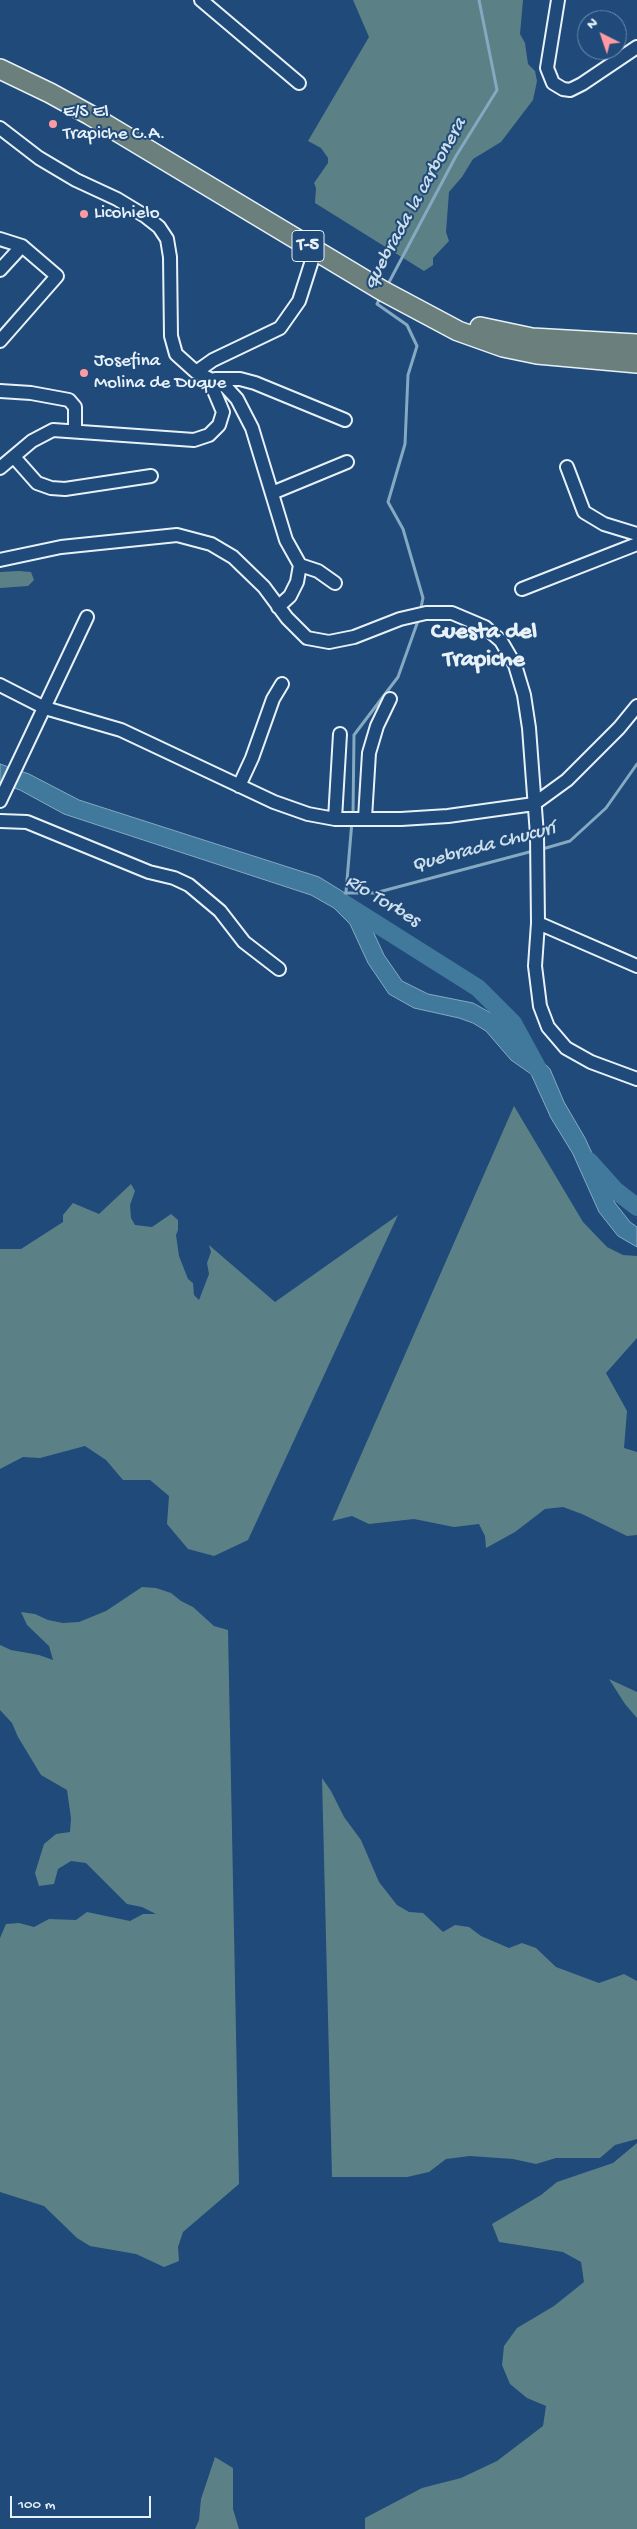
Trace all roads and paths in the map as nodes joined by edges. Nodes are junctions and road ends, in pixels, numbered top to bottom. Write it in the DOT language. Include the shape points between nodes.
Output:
graph roads {
  1 [pos="201,0"];
  2 [pos="558,0"];
  3 [pos="637,47"];
  4 [pos="0,60"];
  5 [pos="0,69"];
  6 [pos="299,83"];
  7 [pos="0,128"];
  8 [pos="0,240"];
  9 [pos="22,246"];
  10 [pos="316,251"];
  11 [pos="0,270"];
  12 [pos="0,341"];
  13 [pos="637,344"];
  14 [pos="637,363"];
  15 [pos="196,372"];
  16 [pos="209,379"];
  17 [pos="0,391"];
  18 [pos="345,420"];
  19 [pos="75,430"];
  20 [pos="14,457"];
  21 [pos="347,462"];
  22 [pos="567,466"];
  23 [pos="0,468"];
  24 [pos="151,476"];
  25 [pos="272,493"];
  26 [pos="637,534"];
  27 [pos="637,544"];
  28 [pos="0,560"];
  29 [pos="300,565"];
  30 [pos="335,583"];
  31 [pos="522,589"];
  32 [pos="278,607"];
  33 [pos="87,617"];
  34 [pos="282,684"];
  35 [pos="0,685"];
  36 [pos="390,699"];
  37 [pos="637,706"];
  38 [pos="45,708"];
  39 [pos="340,734"];
  40 [pos="239,786"];
  41 [pos="3,796"];
  42 [pos="534,804"];
  43 [pos="366,818"];
  44 [pos="335,819"];
  45 [pos="0,821"];
  46 [pos="538,923"];
  47 [pos="637,966"];
  48 [pos="279,969"];
  49 [pos="637,1079"];
  1 -- 6 [label="street"];
  2 -- 3 [label="street" via="547,68 553,82 563,90 582,84"];
  4 -- 13 [label="highway, T-5" via="54,84 416,300 445,313 483,328 532,338"];
  5 -- 10 [label="highway, T-5" via="90,115"];
  7 -- 15 [label="street" via="38,158 116,199 159,227 167,239 170,257 170,336 176,354"];
  8 -- 9 [label="street"];
  9 -- 11 [label="street"];
  9 -- 12 [label="street" via="57,276"];
  10 -- 14 [label="highway, T-5" via="458,331 537,354"];
  10 -- 15 [label="street" via="299,300 280,328 213,360"];
  15 -- 16 [label="street"];
  16 -- 18 [label="street" via="240,379 255,383"];
  16 -- 19 [label="street" via="223,412 220,425 209,436 194,440"];
  16 -- 25 [label="street" via="226,387 237,398 252,428"];
  17 -- 19 [label="street" via="69,400 75,407"];
  19 -- 20 [label="street" via="53,430"];
  20 -- 23 [label="street"];
  20 -- 24 [label="street" via="37,483 58,489"];
  21 -- 25 [label="street"];
  22 -- 26 [label="street" via="584,512 604,524"];
  25 -- 29 [label="street" via="286,540"];
  27 -- 31 [label="street"];
  28 -- 32 [label="street" via="61,547 177,534 205,542 233,557 264,587"];
  29 -- 30 [label="street" via="318,571"];
  29 -- 32 [label="street" via="290,596"];
  32 -- 42 [label="street" via="307,638 329,642 426,613 452,613 486,627 509,652 524,695"];
  33 -- 38 [label="street"];
  34 -- 40 [label="street"];
  35 -- 38 [label="street"];
  36 -- 43 [label="street" via="369,753"];
  37 -- 42 [label="street" via="566,780"];
  38 -- 40 [label="street" via="121,730"];
  38 -- 41 [label="street"];
  39 -- 44 [label="street"];
  40 -- 44 [label="street" via="308,814"];
  42 -- 43 [label="street" via="448,816"];
  42 -- 46 [label="street"];
  43 -- 44 [label="street"];
  45 -- 48 [label="street" via="27,822 189,885 220,911 244,942"];
  46 -- 47 [label="street"];
  46 -- 49 [label="street" via="535,966 540,1006 548,1027 566,1048 591,1062"];
}
